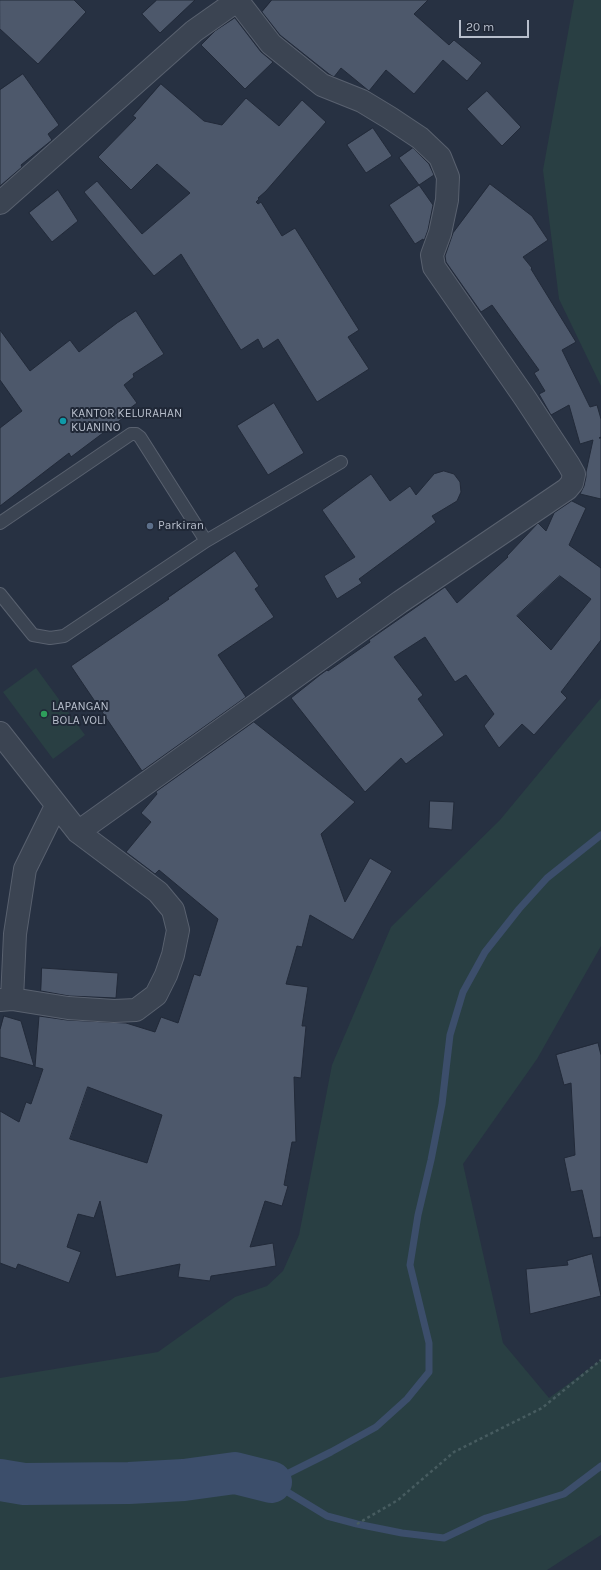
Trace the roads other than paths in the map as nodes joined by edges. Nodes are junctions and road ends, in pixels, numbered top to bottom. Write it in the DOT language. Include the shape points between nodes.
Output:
graph roads {
  1 [pos="238,0"];
  2 [pos="0,204"];
  3 [pos="341,462"];
  4 [pos="0,523"];
  5 [pos="206,540"];
  6 [pos="0,594"];
  7 [pos="0,733"];
  8 [pos="56,806"];
  9 [pos="78,832"];
  10 [pos="6,1000"];
  1 -- 2 [label="street" via="194,31"];
  1 -- 9 [label="street" via="271,44 322,85 362,101 390,118 420,138 440,157 448,177 447,200 432,255 434,267 574,474 567,489 534,513 400,602"];
  3 -- 5 [label="lane"];
  4 -- 5 [label="lane" via="132,434 136,434"];
  5 -- 6 [label="lane" via="64,636 50,638 33,635"];
  7 -- 8 [label="street"];
  8 -- 9 [label="street"];
  8 -- 10 [label="street" via="26,868"];
  9 -- 10 [label="street" via="158,892 172,910 178,930 166,975 156,995 136,1010 68,1008"];
}
